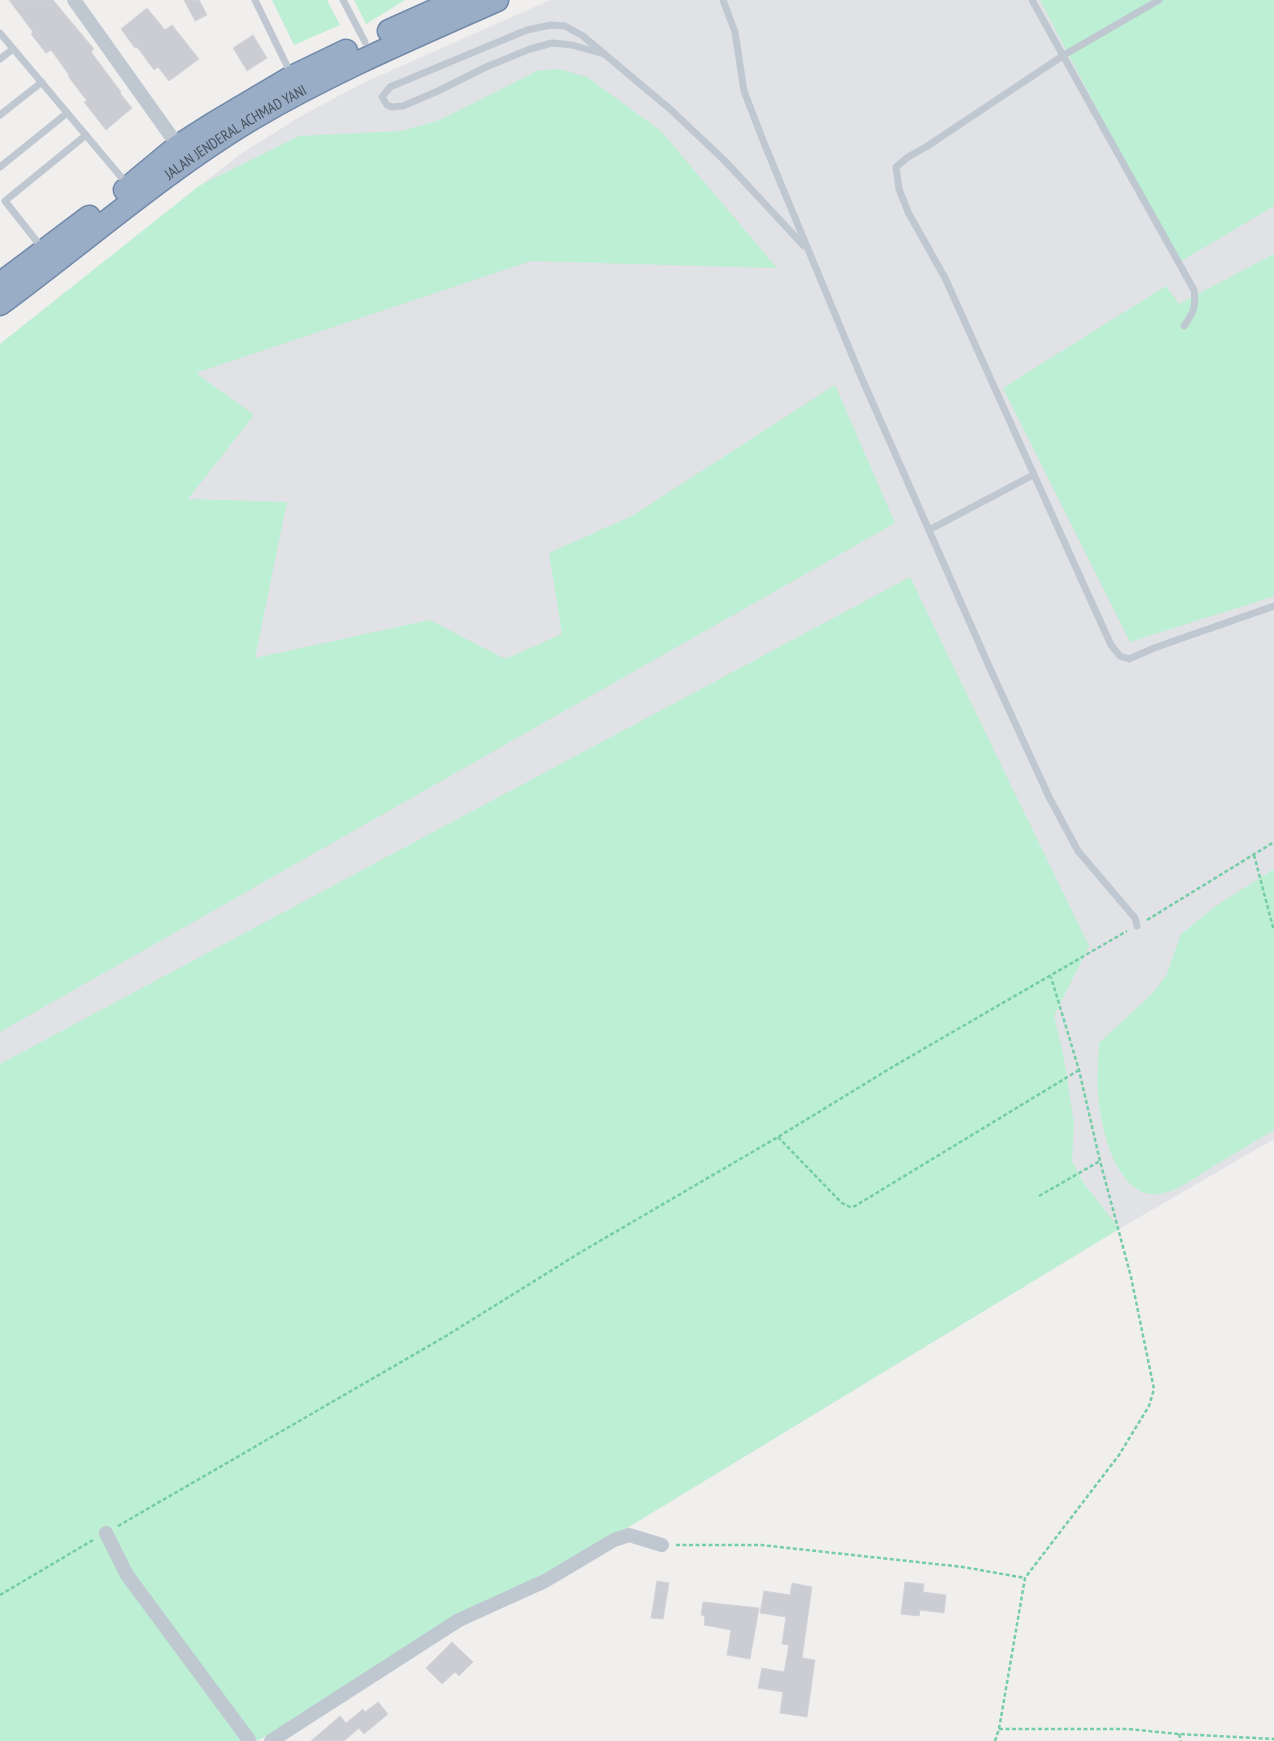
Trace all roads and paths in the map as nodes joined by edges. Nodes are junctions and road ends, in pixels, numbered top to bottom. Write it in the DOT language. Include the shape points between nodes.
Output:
graph roads {
  1 [pos="74,0"];
  2 [pos="255,0"];
  3 [pos="343,0"];
  4 [pos="458,0"];
  5 [pos="497,0"];
  6 [pos="723,0"];
  7 [pos="1032,0"];
  8 [pos="1159,0"];
  9 [pos="0,33"];
  10 [pos="365,42"];
  11 [pos="12,49"];
  12 [pos="604,54"];
  13 [pos="1064,55"];
  14 [pos="0,59"];
  15 [pos="292,77"];
  16 [pos="42,82"];
  17 [pos="68,113"];
  18 [pos="0,115"];
  19 [pos="86,135"];
  20 [pos="178,146"];
  21 [pos="0,167"];
  22 [pos="142,182"];
  23 [pos="3,203"];
  24 [pos="808,249"];
  25 [pos="44,250"];
  26 [pos="0,284"];
  27 [pos="0,304"];
  28 [pos="1184,326"];
  29 [pos="1033,476"];
  30 [pos="929,530"];
  31 [pos="1274,606"];
  32 [pos="1274,842"];
  33 [pos="1254,854"];
  34 [pos="1137,926"];
  35 [pos="1274,931"];
  36 [pos="1051,977"];
  37 [pos="1079,1070"];
  38 [pos="778,1137"];
  39 [pos="1100,1161"];
  40 [pos="1039,1196"];
  41 [pos="106,1533"];
  42 [pos="662,1545"];
  43 [pos="1025,1578"];
  44 [pos="0,1595"];
  45 [pos="999,1729"];
  46 [pos="1179,1734"];
  47 [pos="1274,1739"];
  48 [pos="249,1740"];
  49 [pos="271,1741"];
  50 [pos="995,1741"];
  51 [pos="1181,1741"];
  1 -- 20 [label="street"];
  2 -- 15 [label="lane"];
  3 -- 10 [label="lane"];
  4 -- 10 [label="highway, JALAN JENDERAL ACHMAD YANI"];
  5 -- 22 [label="highway, JALAN JENDERAL ACHMAD YANI" via="309,87 252,118 201,152"];
  6 -- 24 [label="lane" via="735,32 744,90"];
  7 -- 13 [label="lane"];
  8 -- 13 [label="lane"];
  9 -- 11 [label="lane"];
  10 -- 15 [label="highway, JALAN JENDERAL ACHMAD YANI"];
  11 -- 14 [label="lane"];
  11 -- 16 [label="lane"];
  12 -- 12 [label="lane" via="552,43 486,67 403,106 387,105 382,97 390,87 527,30 550,25 565,26"];
  12 -- 24 [label="lane" via="725,161"];
  13 -- 28 [label="lane" via="1194,290 1196,302"];
  13 -- 29 [label="lane" via="896,167 899,189 908,212 946,278"];
  15 -- 20 [label="highway, JALAN JENDERAL ACHMAD YANI"];
  16 -- 17 [label="lane"];
  16 -- 18 [label="lane"];
  17 -- 19 [label="lane"];
  17 -- 21 [label="lane"];
  19 -- 22 [label="lane"];
  19 -- 23 [label="lane"];
  20 -- 22 [label="highway, JALAN JENDERAL ACHMAD YANI"];
  22 -- 25 [label="highway, JALAN JENDERAL ACHMAD YANI"];
  22 -- 27 [label="highway, JALAN JENDERAL ACHMAD YANI" via="59,260"];
  23 -- 25 [label="lane"];
  24 -- 30 [label="lane"];
  25 -- 26 [label="highway, JALAN JENDERAL ACHMAD YANI"];
  29 -- 30 [label="lane"];
  29 -- 31 [label="lane" via="1111,645 1120,656 1129,659"];
  30 -- 34 [label="lane" via="1049,797 1078,851 1135,918"];
  32 -- 33 [label="path"];
  33 -- 34 [label="path"];
  33 -- 35 [label="path"];
  34 -- 36 [label="path"];
  36 -- 37 [label="path"];
  36 -- 38 [label="path" via="894,1066"];
  37 -- 38 [label="path" via="850,1207 842,1203"];
  37 -- 39 [label="path"];
  38 -- 41 [label="path" via="581,1252 446,1336"];
  39 -- 40 [label="path"];
  39 -- 43 [label="path" via="1154,1389 1149,1406 1119,1455"];
  41 -- 44 [label="path"];
  41 -- 48 [label="street" via="127,1575"];
  42 -- 43 [label="path" via="761,1545 963,1567"];
  42 -- 49 [label="street" via="629,1535 614,1540 545,1581 459,1620"];
  43 -- 45 [label="path"];
  45 -- 46 [label="path" via="1128,1729"];
  45 -- 50 [label="path"];
  46 -- 47 [label="path"];
  46 -- 51 [label="path"];
}
